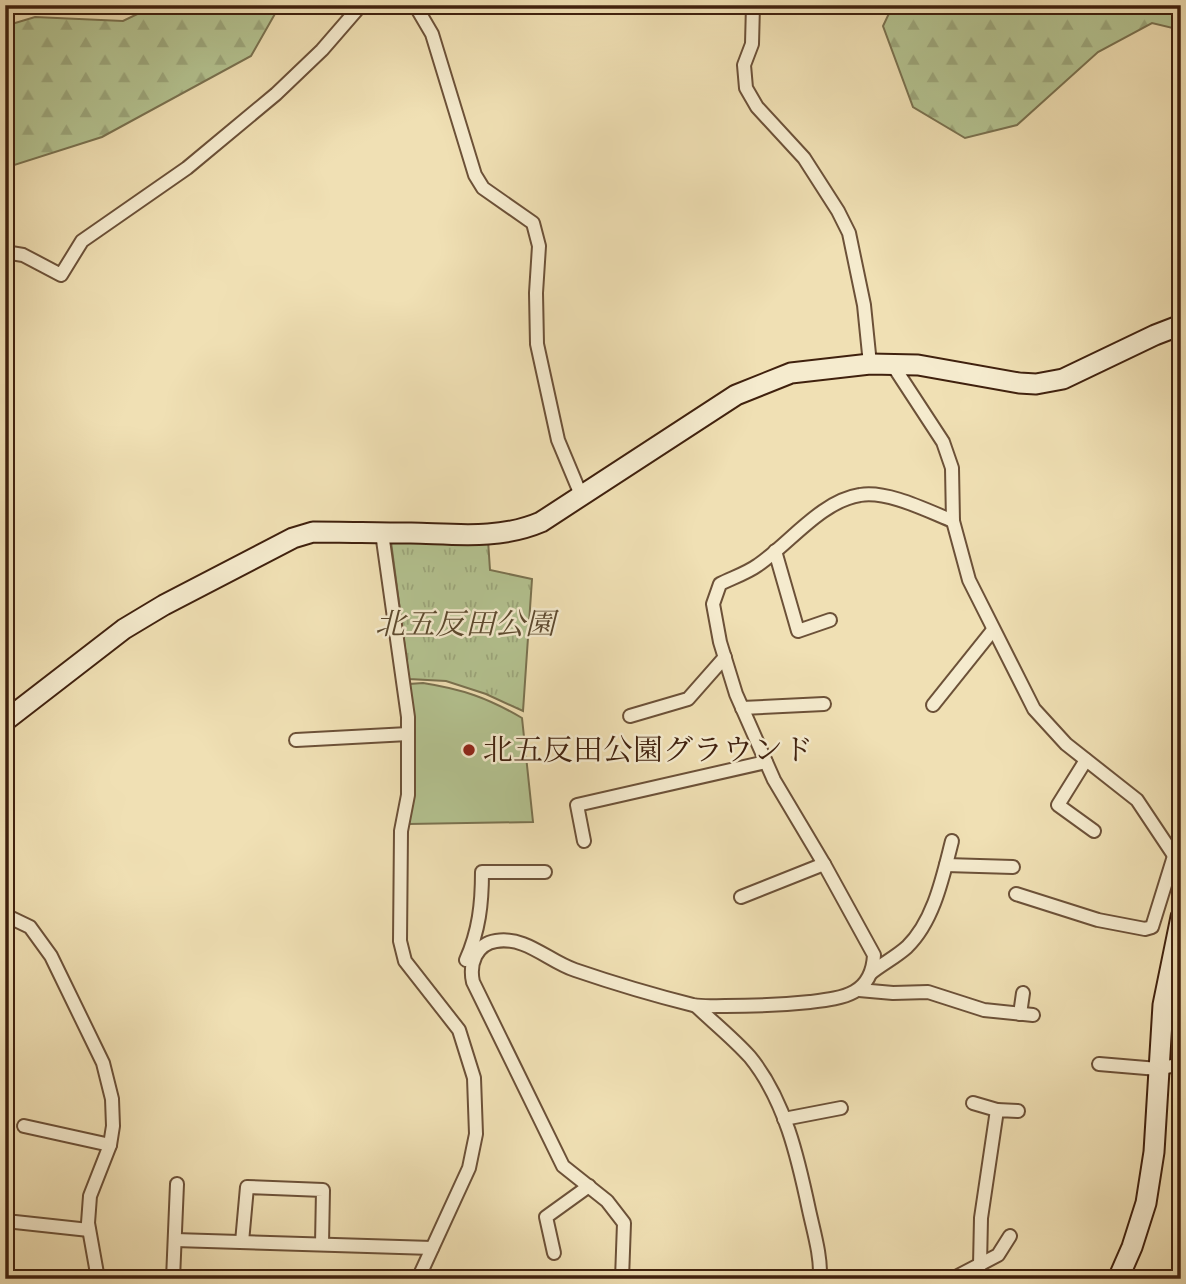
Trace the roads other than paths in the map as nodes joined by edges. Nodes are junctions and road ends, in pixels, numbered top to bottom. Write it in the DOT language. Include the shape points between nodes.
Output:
graph roads {
  1 [pos="361,5"];
  2 [pos="415,5"];
  3 [pos="753,5"];
  4 [pos="5,253"];
  5 [pos="1181,325"];
  6 [pos="892,363"];
  7 [pos="870,364"];
  8 [pos="581,495"];
  9 [pos="953,522"];
  10 [pos="382,533"];
  11 [pos="775,551"];
  12 [pos="830,621"];
  13 [pos="993,630"];
  14 [pos="725,657"];
  15 [pos="824,704"];
  16 [pos="933,705"];
  17 [pos="742,708"];
  18 [pos="630,716"];
  19 [pos="5,721"];
  20 [pos="408,734"];
  21 [pos="296,740"];
  22 [pos="1087,760"];
  23 [pos="766,762"];
  24 [pos="1094,831"];
  25 [pos="584,841"];
  26 [pos="952,841"];
  27 [pos="1179,857"];
  28 [pos="824,864"];
  29 [pos="946,865"];
  30 [pos="1013,867"];
  31 [pos="545,872"];
  32 [pos="1016,894"];
  33 [pos="741,897"];
  34 [pos="5,915"];
  35 [pos="1181,917"];
  36 [pos="871,973"];
  37 [pos="472,977"];
  38 [pos="859,990"];
  39 [pos="1023,993"];
  40 [pos="696,1006"];
  41 [pos="1099,1064"];
  42 [pos="1158,1069"];
  43 [pos="1181,1073"];
  44 [pos="973,1103"];
  45 [pos="841,1108"];
  46 [pos="997,1110"];
  47 [pos="1017,1111"];
  48 [pos="784,1119"];
  49 [pos="24,1126"];
  50 [pos="110,1145"];
  51 [pos="177,1184"];
  52 [pos="589,1186"];
  53 [pos="15,1222"];
  54 [pos="89,1230"];
  55 [pos="1010,1236"];
  56 [pos="175,1240"];
  57 [pos="242,1242"];
  58 [pos="322,1244"];
  59 [pos="432,1248"];
  60 [pos="554,1253"];
  61 [pos="980,1265"];
  62 [pos="98,1279"];
  63 [pos="173,1279"];
  64 [pos="418,1279"];
  65 [pos="622,1279"];
  66 [pos="820,1279"];
  67 [pos="952,1279"];
  68 [pos="1097,1279"];
  69 [pos="1108,1279"];
  70 [pos="1118,1279"];
  1 -- 4 [label="street" via="276,94 187,168 82,241 61,275 23,255"];
  2 -- 8 [label="street" via="432,34 475,175 483,188 533,223 539,246 537,344 558,440"];
  3 -- 7 [label="street" via="752,44 744,65 746,88 757,107 804,158 849,233"];
  5 -- 6 [label="street" via="1063,379 1036,384"];
  6 -- 7 [label="street"];
  6 -- 9 [label="street" via="943,442 952,468"];
  7 -- 8 [label="street" via="791,373 761,383"];
  8 -- 10 [label="street" via="541,522 505,533"];
  9 -- 11 [label="street" via="917,506 861,494 839,502"];
  9 -- 13 [label="street" via="969,580"];
  10 -- 19 [label="street" via="313,532 277,545 124,629"];
  10 -- 20 [label="street"];
  11 -- 12 [label="street" via="798,631"];
  11 -- 14 [label="street" via="720,584 713,604"];
  13 -- 16 [label="street"];
  13 -- 22 [label="street" via="1034,709"];
  14 -- 17 [label="street"];
  14 -- 18 [label="street" via="688,699"];
  15 -- 17 [label="street"];
  17 -- 23 [label="street"];
  20 -- 21 [label="street"];
  20 -- 59 [label="street" via="400,941 405,961 459,1030 474,1078 477,1134 469,1168"];
  22 -- 24 [label="street" via="1058,805"];
  22 -- 27 [label="street" via="1136,800"];
  23 -- 25 [label="street" via="577,805"];
  23 -- 28 [label="street"];
  26 -- 29 [label="street"];
  27 -- 32 [label="street" via="1152,927 1145,929 1098,920"];
  28 -- 33 [label="street"];
  28 -- 36 [label="street" via="869,943 874,955"];
  29 -- 30 [label="street"];
  29 -- 36 [label="street" via="923,928"];
  31 -- 37 [label="street" via="482,872 482,904 466,960 466,975"];
  34 -- 50 [label="street" via="30,927 51,956 103,1063 112,1099"];
  35 -- 42 [label="street" via="1163,1005"];
  36 -- 38 [label="street"];
  37 -- 40 [label="street" via="475,956 484,946 497,941 525,943 572,969"];
  37 -- 52 [label="street" via="564,1166"];
  38 -- 39 [label="street" via="928,992 984,1010 1027,1014"];
  38 -- 40 [label="street" via="843,997 778,1006"];
  40 -- 48 [label="street" via="750,1058"];
  41 -- 42 [label="street"];
  42 -- 43 [label="street" via="1176,1065"];
  42 -- 70 [label="street" via="1146,1203"];
  44 -- 46 [label="street"];
  45 -- 48 [label="street"];
  46 -- 47 [label="street"];
  46 -- 61 [label="street" via="981,1218"];
  48 -- 66 [label="street" via="803,1181"];
  49 -- 50 [label="street"];
  50 -- 54 [label="street" via="90,1196"];
  51 -- 56 [label="street"];
  52 -- 60 [label="street" via="546,1217"];
  52 -- 65 [label="street" via="624,1223"];
  53 -- 54 [label="street"];
  54 -- 62 [label="street"];
  55 -- 61 [label="street" via="998,1255"];
  56 -- 57 [label="street"];
  56 -- 63 [label="street"];
  57 -- 58 [label="street"];
  57 -- 58 [label="street" via="247,1187 323,1190"];
  58 -- 59 [label="street"];
  59 -- 64 [label="street"];
  61 -- 67 [label="street"];
  68 -- 69 [label="street"];
}
